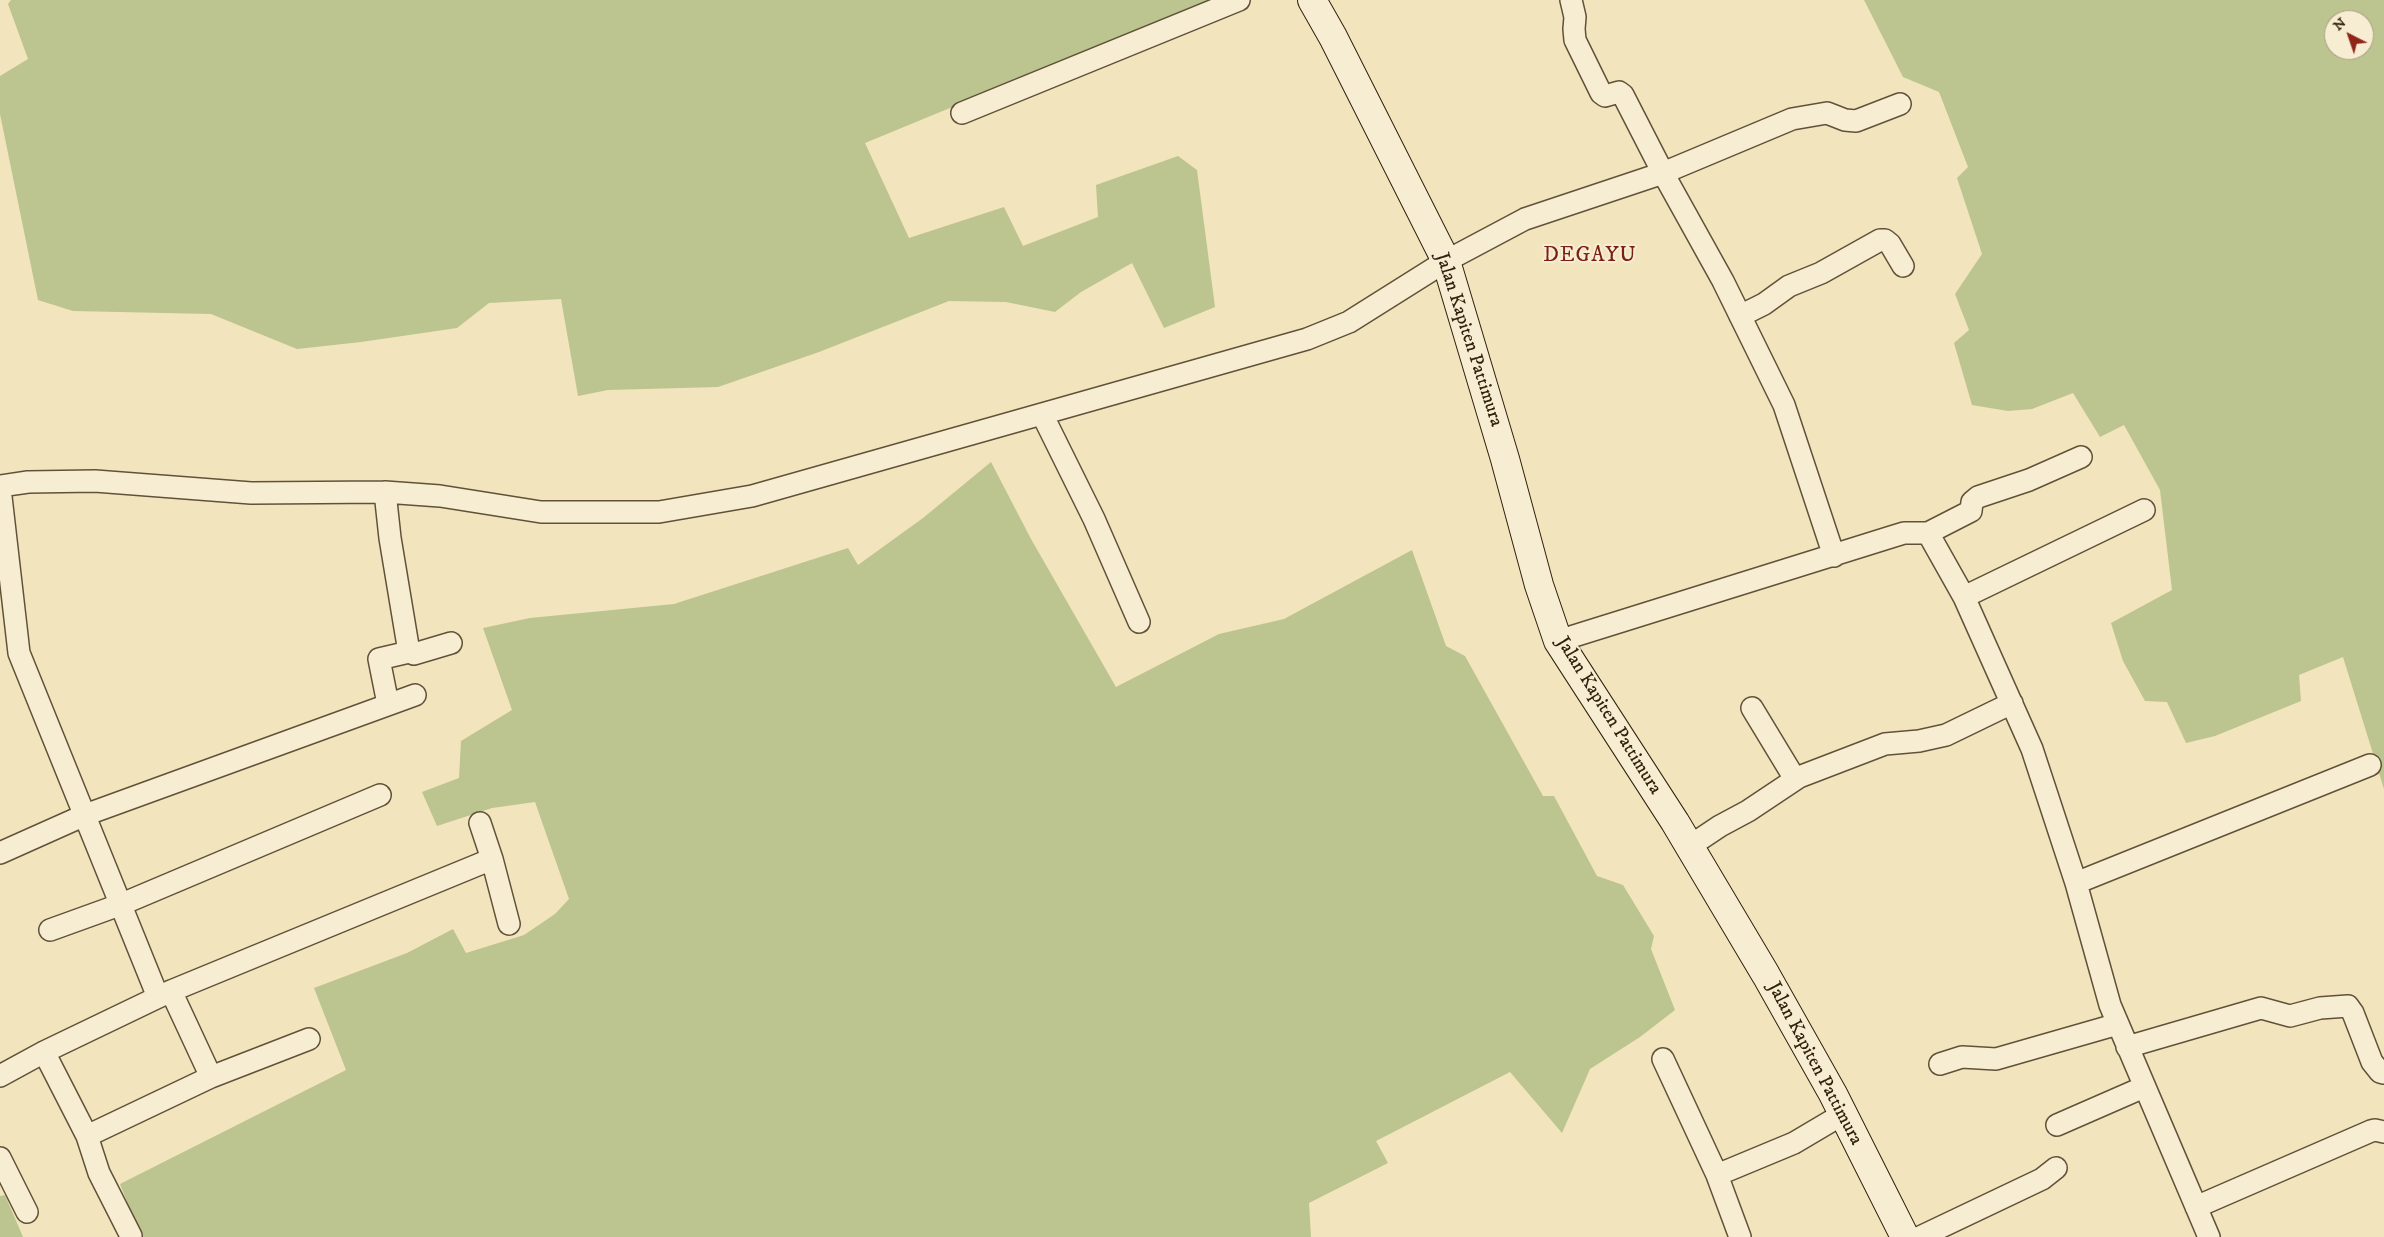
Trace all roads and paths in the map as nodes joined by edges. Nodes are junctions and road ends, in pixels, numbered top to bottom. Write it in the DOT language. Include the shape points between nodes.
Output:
graph roads {
  1 [pos="1239,0"];
  2 [pos="1312,0"];
  3 [pos="1571,0"];
  4 [pos="1900,104"];
  5 [pos="962,113"];
  6 [pos="1663,173"];
  7 [pos="1446,261"];
  8 [pos="1903,266"];
  9 [pos="1740,316"];
  10 [pos="1042,414"];
  11 [pos="2081,456"];
  12 [pos="0,487"];
  13 [pos="385,492"];
  14 [pos="2144,510"];
  15 [pos="1928,533"];
  16 [pos="1834,556"];
  17 [pos="1964,597"];
  18 [pos="1139,622"];
  19 [pos="1558,641"];
  20 [pos="451,642"];
  21 [pos="409,652"];
  22 [pos="415,695"];
  23 [pos="2012,703"];
  24 [pos="388,704"];
  25 [pos="1752,708"];
  26 [pos="2370,765"];
  27 [pos="1795,779"];
  28 [pos="380,794"];
  29 [pos="85,815"];
  30 [pos="480,823"];
  31 [pos="1690,846"];
  32 [pos="0,853"];
  33 [pos="492,859"];
  34 [pos="2076,883"];
  35 [pos="122,904"];
  36 [pos="509,924"];
  37 [pos="50,930"];
  38 [pos="164,994"];
  39 [pos="2118,1024"];
  40 [pos="309,1039"];
  41 [pos="2127,1047"];
  42 [pos="44,1052"];
  43 [pos="1663,1059"];
  44 [pos="1940,1064"];
  45 [pos="2384,1073"];
  46 [pos="0,1076"];
  47 [pos="211,1077"];
  48 [pos="2144,1088"];
  49 [pos="1843,1114"];
  50 [pos="2057,1125"];
  51 [pos="2384,1132"];
  52 [pos="87,1136"];
  53 [pos="0,1158"];
  54 [pos="2056,1168"];
  55 [pos="1717,1175"];
  56 [pos="2196,1207"];
  57 [pos="27,1212"];
  58 [pos="130,1236"];
  59 [pos="1740,1237"];
  60 [pos="1905,1237"];
  61 [pos="1920,1237"];
  62 [pos="2209,1237"];
  1 -- 5 [label="street"];
  2 -- 7 [label="street, Jalan Kapiten Pattimura"];
  3 -- 6 [label="street" via="1575,40 1601,93 1605,96 1619,92 1623,95"];
  4 -- 6 [label="street" via="1856,121 1827,113 1792,119"];
  6 -- 7 [label="street" via="1525,219"];
  6 -- 9 [label="street"];
  7 -- 10 [label="street" via="1349,322 1324,332"];
  7 -- 19 [label="street, Jalan Kapiten Pattimura"];
  8 -- 9 [label="street" via="1890,244 1880,240 1856,256 1789,286"];
  9 -- 16 [label="street" via="1784,405"];
  10 -- 13 [label="street" via="752,496 659,512 541,512"];
  10 -- 18 [label="street" via="1094,519"];
  11 -- 15 [label="street" via="2029,480 1978,497 1972,502 1972,511"];
  12 -- 13 [label="street" via="28,482 95,481 251,493"];
  12 -- 29 [label="street" via="20,653"];
  13 -- 21 [label="street"];
  14 -- 17 [label="street"];
  15 -- 16 [label="street" via="1904,533"];
  15 -- 17 [label="street"];
  16 -- 19 [label="street"];
  17 -- 23 [label="street"];
  19 -- 31 [label="street, Jalan Kapiten Pattimura"];
  20 -- 21 [label="street" via="414,654"];
  21 -- 24 [label="street" via="379,659"];
  22 -- 24 [label="street"];
  23 -- 27 [label="street" via="1946,735 1885,744"];
  23 -- 34 [label="street" via="2032,749"];
  24 -- 29 [label="street"];
  25 -- 27 [label="street"];
  26 -- 34 [label="street"];
  27 -- 31 [label="street"];
  28 -- 35 [label="street"];
  29 -- 32 [label="street"];
  29 -- 35 [label="street"];
  30 -- 33 [label="street"];
  31 -- 49 [label="street, Jalan Kapiten Pattimura"];
  33 -- 36 [label="street"];
  33 -- 38 [label="street"];
  34 -- 39 [label="street"];
  35 -- 37 [label="street"];
  35 -- 38 [label="street"];
  38 -- 42 [label="street"];
  38 -- 47 [label="street"];
  39 -- 41 [label="street"];
  39 -- 44 [label="street" via="1996,1059 1967,1057"];
  40 -- 47 [label="street"];
  41 -- 45 [label="street" via="2260,1008 2290,1016 2320,1008 2348,1006 2372,1062"];
  41 -- 48 [label="street"];
  42 -- 46 [label="street"];
  42 -- 52 [label="street"];
  43 -- 55 [label="street"];
  47 -- 52 [label="street"];
  48 -- 50 [label="street"];
  48 -- 56 [label="street"];
  49 -- 55 [label="street" via="1794,1143"];
  49 -- 60 [label="street, Jalan Kapiten Pattimura"];
  51 -- 56 [label="street" via="2370,1131"];
  52 -- 58 [label="street" via="99,1173"];
  53 -- 57 [label="street"];
  54 -- 61 [label="street" via="2042,1179"];
  55 -- 59 [label="street"];
  56 -- 62 [label="street"];
}
